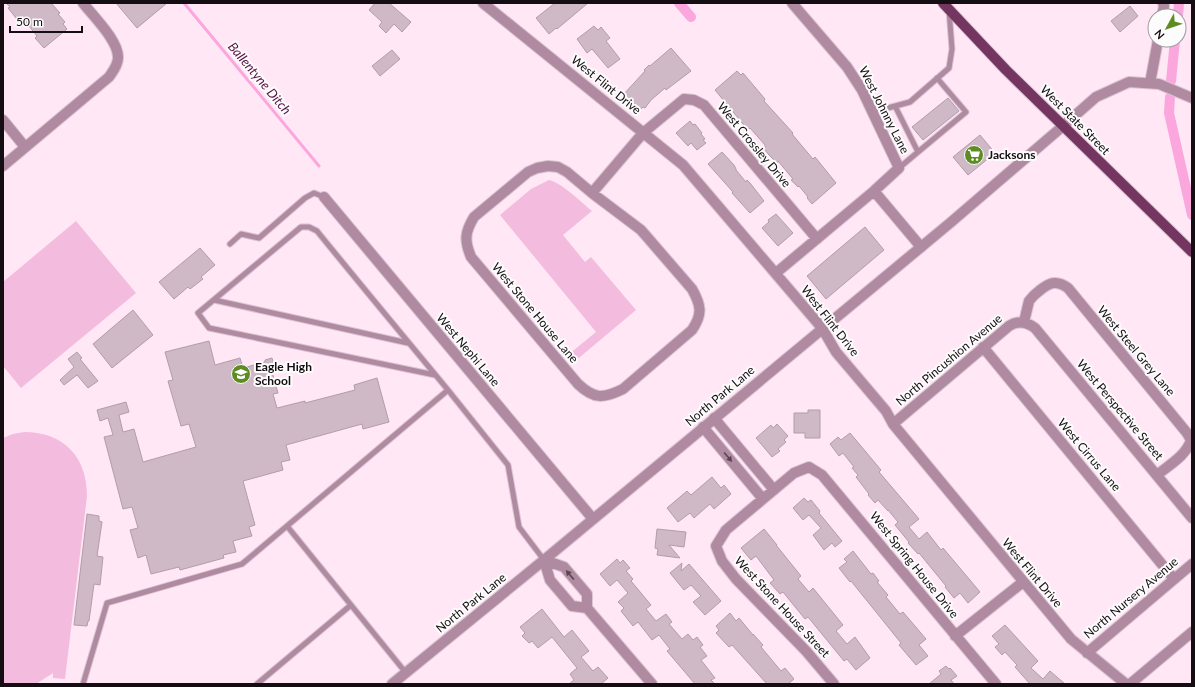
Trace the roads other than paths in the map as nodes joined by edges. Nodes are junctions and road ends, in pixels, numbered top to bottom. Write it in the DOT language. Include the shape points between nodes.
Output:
graph roads {
  1 [pos="83,3"];
  2 [pos="483,3"];
  3 [pos="792,3"];
  4 [pos="946,6"];
  5 [pos="1157,48"];
  6 [pos="937,78"];
  7 [pos="1150,84"];
  8 [pos="1192,98"];
  9 [pos="895,106"];
  10 [pos="873,112"];
  11 [pos="3,120"];
  12 [pos="1063,126"];
  13 [pos="643,132"];
  14 [pos="25,147"];
  15 [pos="918,152"];
  16 [pos="3,166"];
  17 [pos="899,168"];
  18 [pos="874,191"];
  19 [pos="592,193"];
  20 [pos="324,197"];
  21 [pos="817,239"];
  22 [pos="230,244"];
  23 [pos="922,247"];
  24 [pos="1192,252"];
  25 [pos="776,273"];
  26 [pos="214,300"];
  27 [pos="1024,322"];
  28 [pos="822,328"];
  29 [pos="409,343"];
  30 [pos="983,347"];
  31 [pos="435,374"];
  32 [pos="448,390"];
  33 [pos="714,418"];
  34 [pos="893,424"];
  35 [pos="703,427"];
  36 [pos="1157,475"];
  37 [pos="774,490"];
  38 [pos="763,499"];
  39 [pos="1192,518"];
  40 [pos="593,519"];
  41 [pos="287,526"];
  42 [pos="544,560"];
  43 [pos="1192,564"];
  44 [pos="1174,579"];
  45 [pos="1023,582"];
  46 [pos="351,605"];
  47 [pos="587,608"];
  48 [pos="1192,632"];
  49 [pos="955,636"];
  50 [pos="1087,653"];
  51 [pos="406,673"];
  52 [pos="83,684"];
  53 [pos="256,684"];
  54 [pos="392,684"];
  55 [pos="652,684"];
  56 [pos="834,684"];
  57 [pos="996,684"];
  58 [pos="1126,684"];
  59 [pos="1130,684"];
  1 -- 14 [label="street" via="112,39 117,49 116,67 109,77"];
  2 -- 13 [label="street, West Flint Drive"];
  3 -- 10 [label="street, West Johnny Lane" via="847,67"];
  4 -- 6 [label="lane" via="952,49 949,68"];
  4 -- 12 [label="main road, West State Street"];
  5 -- 7 [label="street"];
  6 -- 9 [label="lane" via="910,102"];
  6 -- 15 [label="lane" via="966,112"];
  7 -- 8 [label="street, North Park Lane" via="1159,84"];
  7 -- 12 [label="street, North Park Lane" via="1129,82 1096,97"];
  9 -- 10 [label="lane"];
  9 -- 15 [label="lane"];
  10 -- 17 [label="street, West Johnny Lane"];
  11 -- 14 [label="street"];
  12 -- 23 [label="street, North Park Lane"];
  12 -- 24 [label="main road, West State Street"];
  13 -- 19 [label="street"];
  13 -- 21 [label="street, West Crossley Drive" via="684,99 704,105"];
  13 -- 25 [label="street, West Flint Drive" via="683,165"];
  14 -- 16 [label="street"];
  15 -- 17 [label="lane"];
  17 -- 18 [label="street, West Johnny Lane"];
  18 -- 21 [label="street, West Johnny Lane"];
  18 -- 23 [label="street"];
  19 -- 19 [label="street, West Stone House Lane" via="567,172 548,166 537,168 528,172 474,217 466,236 466,246 471,257 578,384 587,392 599,396 623,389 692,330 701,311 692,289 642,230"];
  20 -- 22 [label="lane" via="314,193 259,238 241,234"];
  20 -- 40 [label="street, West Nephi Lane"];
  21 -- 25 [label="street, West Johnny Lane"];
  23 -- 28 [label="street, North Park Lane"];
  25 -- 28 [label="street, West Flint Drive"];
  26 -- 29 [label="lane"];
  26 -- 29 [label="lane" via="301,227 309,227 316,231"];
  26 -- 31 [label="lane" via="198,313 209,328"];
  27 -- 30 [label="street, North Pincushion Avenue" via="1014,323"];
  27 -- 36 [label="street, West Perspective Street" via="1035,328"];
  27 -- 36 [label="street, West Steel Grey Lane" via="1028,304 1046,286 1058,283 1068,288 1187,433 1190,440 1185,453"];
  28 -- 33 [label="street, North Park Lane"];
  28 -- 34 [label="street, West Flint Drive" via="836,352 886,411"];
  29 -- 31 [label="lane"];
  30 -- 34 [label="street, North Pincushion Avenue"];
  30 -- 44 [label="street, West Cirrus Lane"];
  31 -- 32 [label="lane"];
  32 -- 41 [label="lane"];
  32 -- 42 [label="lane" via="508,465 519,527"];
  33 -- 35 [label="street, North Park Lane"];
  33 -- 37 [label="street"];
  34 -- 45 [label="street, West Flint Drive"];
  35 -- 38 [label="street, one-way"];
  35 -- 40 [label="street, North Park Lane"];
  36 -- 39 [label="street, West Perspective Street"];
  37 -- 38 [label="street"];
  37 -- 49 [label="street, West Spring House Drive" via="794,473 809,467 822,475"];
  38 -- 56 [label="street, West Stone House Street" via="726,530 716,546 722,561 736,579 806,651"];
  40 -- 42 [label="street, North Park Lane"];
  41 -- 46 [label="lane"];
  41 -- 52 [label="lane" via="242,564 107,603"];
  42 -- 47 [label="street" via="550,580 572,606"];
  47 -- 42 [label="street, one-way" via="587,594 565,568"];
  42 -- 51 [label="street, North Park Lane"];
  43 -- 44 [label="street, North Nursery Avenue"];
  44 -- 50 [label="street, North Nursery Avenue"];
  45 -- 49 [label="street"];
  45 -- 50 [label="street, West Flint Drive" via="1071,639"];
  46 -- 51 [label="lane"];
  46 -- 53 [label="lane"];
  47 -- 55 [label="street"];
  48 -- 59 [label="street"];
  49 -- 57 [label="street, West Spring House Drive"];
  50 -- 58 [label="street, West Flint Drive"];
  51 -- 54 [label="street, North Park Lane"];
}
